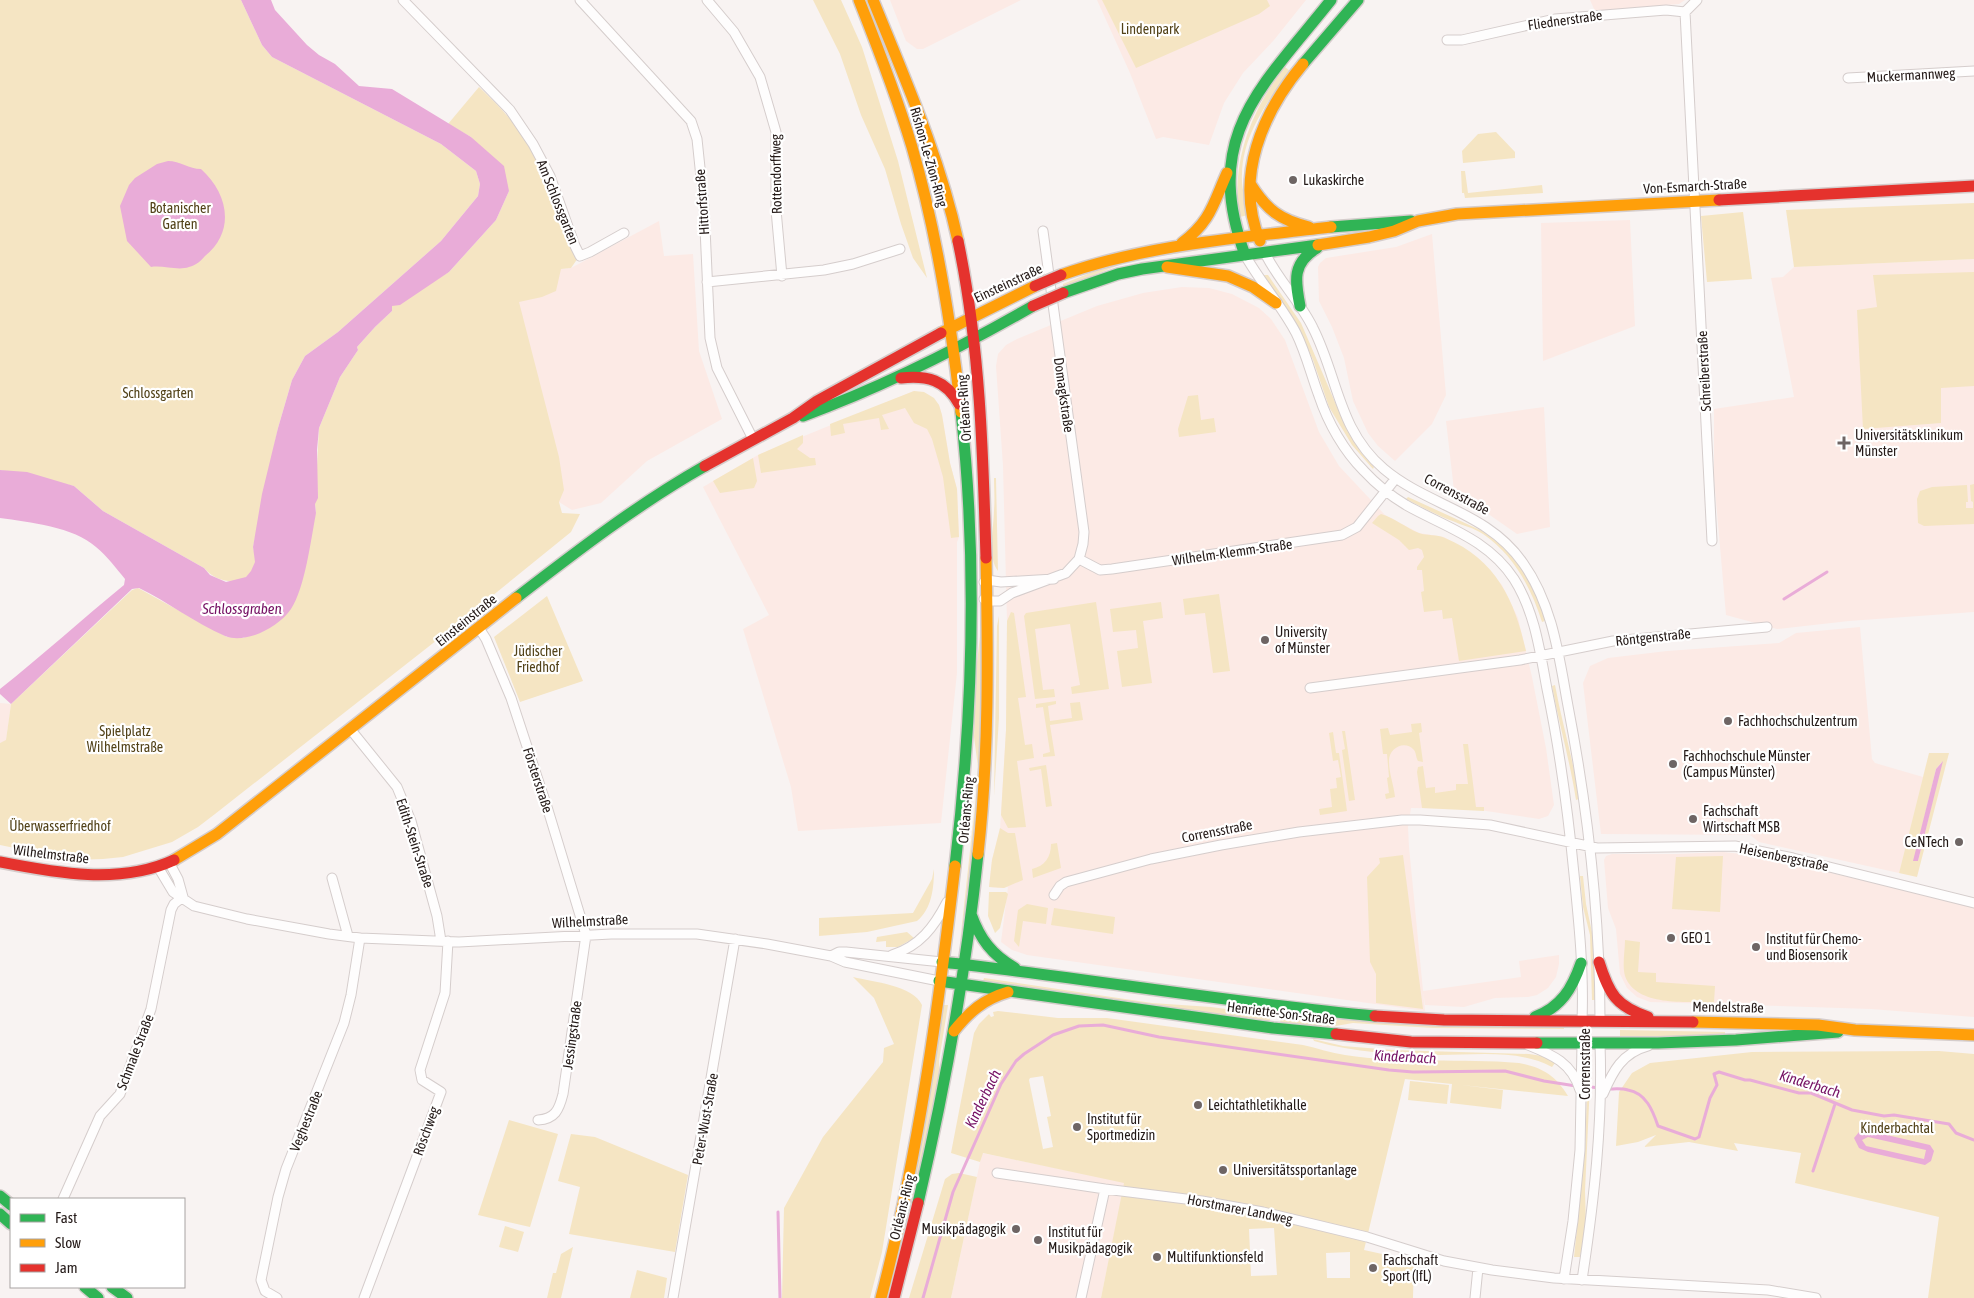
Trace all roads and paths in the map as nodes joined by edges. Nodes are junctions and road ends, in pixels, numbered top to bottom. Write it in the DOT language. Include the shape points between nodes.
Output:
graph roads {
  1 [pos="403,0"];
  2 [pos="580,0"];
  3 [pos="707,0"];
  4 [pos="859,0"];
  5 [pos="873,0"];
  6 [pos="1331,0"];
  7 [pos="1358,0"];
  8 [pos="1697,0"];
  9 [pos="1685,12"];
  10 [pos="1447,40"];
  11 [pos="1296,43"];
  12 [pos="1312,55"];
  13 [pos="1974,71"];
  14 [pos="1848,78"];
  15 [pos="1229,169"];
  16 [pos="1249,182"];
  17 [pos="1974,186"];
  18 [pos="1695,201"];
  19 [pos="1418,221"];
  20 [pos="1316,229"];
  21 [pos="1043,231"];
  22 [pos="624,233"];
  23 [pos="1257,235"];
  24 [pos="1238,237"];
  25 [pos="1180,244"];
  26 [pos="1327,244"];
  27 [pos="900,249"];
  28 [pos="1265,253"];
  29 [pos="1245,255"];
  30 [pos="1159,265"];
  31 [pos="782,276"];
  32 [pos="707,282"];
  33 [pos="1276,303"];
  34 [pos="1300,306"];
  35 [pos="971,317"];
  36 [pos="950,327"];
  37 [pos="974,340"];
  38 [pos="953,350"];
  39 [pos="883,382"];
  40 [pos="960,406"];
  41 [pos="793,418"];
  42 [pos="753,439"];
  43 [pos="1396,478"];
  44 [pos="1386,490"];
  45 [pos="1712,541"];
  46 [pos="1079,558"];
  47 [pos="1054,579"];
  48 [pos="987,580"];
  49 [pos="972,591"];
  50 [pos="987,601"];
  51 [pos="1767,627"];
  52 [pos="479,628"];
  53 [pos="1558,652"];
  54 [pos="1540,655"];
  55 [pos="1310,688"];
  56 [pos="351,730"];
  57 [pos="1571,843"];
  58 [pos="1590,847"];
  59 [pos="0,862"];
  60 [pos="164,864"];
  61 [pos="332,878"];
  62 [pos="951,894"];
  63 [pos="1054,895"];
  64 [pos="182,897"];
  65 [pos="1974,903"];
  66 [pos="971,914"];
  67 [pos="348,936"];
  68 [pos="586,936"];
  69 [pos="360,938"];
  70 [pos="735,939"];
  71 [pos="445,941"];
  72 [pos="831,956"];
  73 [pos="887,956"];
  74 [pos="942,962"];
  75 [pos="1599,962"];
  76 [pos="1582,963"];
  77 [pos="964,964"];
  78 [pos="1024,972"];
  79 [pos="939,981"];
  80 [pos="961,984"];
  81 [pos="1013,990"];
  82 [pos="1525,1020"];
  83 [pos="1582,1020"];
  84 [pos="1600,1020"];
  85 [pos="1660,1021"];
  86 [pos="1855,1030"];
  87 [pos="954,1031"];
  88 [pos="1974,1035"];
  89 [pos="1524,1043"];
  90 [pos="1658,1043"];
  91 [pos="1582,1044"];
  92 [pos="1600,1044"];
  93 [pos="1580,1079"];
  94 [pos="1604,1082"];
  95 [pos="538,1120"];
  96 [pos="997,1173"];
  97 [pos="1105,1189"];
  98 [pos="0,1196"];
  99 [pos="63,1198"];
  100 [pos="10,1205"];
  101 [pos="0,1214"];
  102 [pos="10,1223"];
  103 [pos="1478,1268"];
  104 [pos="1564,1279"];
  105 [pos="1582,1280"];
  106 [pos="86,1288"];
  107 [pos="113,1288"];
  108 [pos="98,1298"];
  109 [pos="127,1298"];
  110 [pos="277,1298"];
  111 [pos="364,1298"];
  112 [pos="673,1298"];
  113 [pos="881,1298"];
  114 [pos="894,1298"];
  115 [pos="1081,1298"];
  116 [pos="1475,1298"];
  117 [pos="1816,1298"];
  1 -- 22 [label="street, Am Schlossgarten" via="510,110 550,176 580,256"];
  2 -- 32 [label="street, Hittorfstraße" via="691,121 697,139 704,206"];
  3 -- 31 [label="street, Rottendorffweg" via="734,32 760,77 776,132 776,210"];
  4 -- 36 [label="main road, Rishon-Le-Zion-Ring" via="918,166 937,246"];
  5 -- 35 [label="main road, Rishon-Le-Zion-Ring" via="936,157 957,235"];
  6 -- 11 [label="main road"];
  7 -- 12 [label="main road"];
  8 -- 9 [label="street"];
  9 -- 10 [label="street, Fliednerstraße" via="1666,10 1555,19 1462,40"];
  9 -- 18 [label="street"];
  11 -- 12 [label="main road"];
  11 -- 15 [label="main road" via="1245,111 1234,139"];
  12 -- 16 [label="main road" via="1265,119 1253,153"];
  13 -- 14 [label="street, Muckermannweg"];
  15 -- 24 [label="main road, Corrensstraße"];
  15 -- 25 [label="main road" via="1208,219"];
  16 -- 20 [label="main road" via="1273,213"];
  16 -- 23 [label="main road"];
  17 -- 18 [label="main road, Von-Esmarch-Straße"];
  18 -- 19 [label="main road, Von-Esmarch-Straße" via="1474,212"];
  18 -- 45 [label="street, Schreiberstraße"];
  19 -- 20 [label="main road, Von-Esmarch-Straße" via="1370,222"];
  19 -- 26 [label="main road, Von-Esmarch-Straße" via="1394,231"];
  20 -- 23 [label="main road, Von-Esmarch-Straße"];
  21 -- 46 [label="street, Domagkstraße" via="1084,532"];
  23 -- 24 [label="main road, Einsteinstraße"];
  23 -- 28 [label="main road"];
  24 -- 25 [label="main road, Einsteinstraße"];
  24 -- 29 [label="main road, Corrensstraße"];
  25 -- 35 [label="main road, Einsteinstraße, bridge" via="1095,262"];
  26 -- 28 [label="main road, Von-Esmarch-Straße"];
  26 -- 34 [label="main road" via="1308,253 1299,265 1296,284"];
  27 -- 31 [label="street" via="853,264"];
  28 -- 29 [label="main road, Von-Esmarch-Straße"];
  28 -- 34 [label="street, Corrensstraße"];
  29 -- 30 [label="main road, Einsteinstraße"];
  29 -- 33 [label="street, Corrensstraße"];
  30 -- 33 [label="main road" via="1236,279 1258,289"];
  30 -- 37 [label="main road, Einsteinstraße, bridge" via="1118,274 1063,293 1033,306"];
  31 -- 32 [label="street"];
  32 -- 42 [label="street, Hittorfstraße" via="710,338 718,368 727,392"];
  33 -- 44 [label="street, Corrensstraße" via="1304,351 1319,398 1339,439 1362,469"];
  34 -- 43 [label="street, Corrensstraße" via="1320,343 1349,425 1368,453"];
  35 -- 36 [label="main road, Einsteinstraße"];
  35 -- 37 [label="main road, Orléans-Ring"];
  36 -- 38 [label="main road, Orléans-Ring"];
  36 -- 41 [label="main road, Einsteinstraße" via="817,401"];
  37 -- 38 [label="main road, Einsteinstraße"];
  37 -- 48 [label="main road, Orléans-Ring" via="981,417"];
  38 -- 39 [label="main road, Einsteinstraße"];
  38 -- 40 [label="main road, Orléans-Ring"];
  39 -- 40 [label="main road" via="908,377 930,378 949,388"];
  39 -- 41 [label="main road, Einsteinstraße" via="836,404"];
  40 -- 49 [label="main road, Orléans-Ring"];
  41 -- 42 [label="main road, Einsteinstraße"];
  42 -- 52 [label="main road, Einsteinstraße" via="633,510"];
  43 -- 44 [label="street, Wilhelm-Klemm-Straße"];
  43 -- 53 [label="street, Corrensstraße" via="1483,524 1511,547 1540,591"];
  44 -- 46 [label="street, Wilhelm-Klemm-Straße" via="1357,527 1342,535 1112,569 1100,570"];
  44 -- 54 [label="street, Corrensstraße" via="1408,506 1465,534 1497,559 1522,594"];
  46 -- 47 [label="street" via="1066,573"];
  47 -- 48 [label="street"];
  47 -- 50 [label="street" via="1012,593 1000,601"];
  48 -- 49 [label="street"];
  48 -- 50 [label="main road, Orléans-Ring"];
  49 -- 50 [label="street"];
  49 -- 62 [label="main road, Orléans-Ring" via="968,738"];
  50 -- 66 [label="main road, Orléans-Ring" via="986,755"];
  51 -- 53 [label="street, Röntgenstraße" via="1613,641"];
  52 -- 56 [label="main road, Einsteinstraße"];
  52 -- 68 [label="street, Försterstraße" via="512,698"];
  53 -- 54 [label="street, Röntgenstraße"];
  53 -- 58 [label="street, Corrensstraße"];
  54 -- 55 [label="street"];
  54 -- 57 [label="street, Corrensstraße" via="1559,753"];
  56 -- 60 [label="main road, Einsteinstraße" via="217,834"];
  56 -- 71 [label="street, Edith-Stein-Straße" via="397,788 411,821"];
  57 -- 58 [label="street, Corrensstraße"];
  57 -- 63 [label="street, Corrensstraße" via="1490,825 1402,820 1281,834 1174,854 1066,882"];
  57 -- 76 [label="street, Corrensstraße"];
  58 -- 65 [label="street, Heisenbergstraße" via="1735,846"];
  58 -- 75 [label="street, Corrensstraße"];
  59 -- 60 [label="main road, Wilhelmstraße" via="50,872 88,875 130,872"];
  60 -- 64 [label="street, Wilhelmstraße" via="173,892"];
  61 -- 67 [label="street"];
  62 -- 73 [label="street, Wilhelmstraße" via="937,921 920,940 906,950"];
  62 -- 74 [label="main road, Orléans-Ring"];
  64 -- 67 [label="street, Wilhelmstraße" via="194,906 282,926"];
  64 -- 99 [label="street, Schmale Straße" via="171,910 151,1009 120,1094 100,1116"];
  66 -- 77 [label="main road, Orléans-Ring"];
  66 -- 78 [label="main road" via="980,938 992,953"];
  67 -- 69 [label="street, Wilhelmstraße"];
  68 -- 70 [label="street, Wilhelmstraße" via="676,934"];
  68 -- 71 [label="street, Wilhelmstraße"];
  68 -- 95 [label="street, Jessingstraße" via="563,1094 552,1118"];
  69 -- 71 [label="street, Wilhelmstraße"];
  69 -- 110 [label="street, Veghestraße" via="340,1037 278,1197 261,1280 265,1291"];
  70 -- 72 [label="street, Wilhelmstraße"];
  70 -- 112 [label="street, Peter-Wust-Straße"];
  71 -- 111 [label="street, Röschweg" via="445,994 420,1070 422,1080 441,1092"];
  72 -- 73 [label="street, Wilhelmstraße" via="839,952"];
  72 -- 79 [label="street, Wilhelmstraße" via="845,962"];
  73 -- 74 [label="street, Wilhelmstraße"];
  74 -- 77 [label="main road, Henriette-Son-Straße"];
  74 -- 79 [label="main road, Orléans-Ring"];
  75 -- 84 [label="street, Corrensstraße"];
  75 -- 85 [label="main road" via="1606,987 1616,1001 1632,1012"];
  76 -- 82 [label="main road" via="1572,988 1562,1002 1548,1012"];
  76 -- 83 [label="street, Corrensstraße"];
  77 -- 78 [label="main road, Henriette-Son-Straße"];
  77 -- 80 [label="main road, Orléans-Ring"];
  78 -- 82 [label="main road, Henriette-Son-Straße" via="1363,1016"];
  79 -- 80 [label="main road, Wilhelmstraße"];
  79 -- 113 [label="main road, Orléans-Ring" via="912,1162"];
  80 -- 81 [label="main road, Henriette-Son-Straße"];
  80 -- 87 [label="main road, Orléans-Ring"];
  81 -- 87 [label="main road" via="980,1003"];
  81 -- 89 [label="main road, Henriette-Son-Straße" via="1325,1034 1411,1042"];
  82 -- 83 [label="main road, Henriette-Son-Straße"];
  83 -- 84 [label="main road, Henriette-Son-Straße"];
  83 -- 91 [label="main road, Corrensstraße"];
  84 -- 85 [label="main road, Mendelstraße"];
  84 -- 92 [label="main road, Corrensstraße"];
  85 -- 86 [label="main road, Mendelstraße" via="1818,1025"];
  86 -- 88 [label="main road, Mendelstraße"];
  86 -- 90 [label="main road, Mendelstraße" via="1819,1035"];
  87 -- 114 [label="main road, Orléans-Ring" via="930,1156"];
  89 -- 91 [label="main road, Henriette-Son-Straße"];
  89 -- 93 [label="street, Corrensstraße" via="1556,1057"];
  90 -- 92 [label="main road, Mendelstraße"];
  90 -- 94 [label="street, Mendelstraße" via="1629,1054"];
  91 -- 92 [label="main road, Henriette-Son-Straße"];
  91 -- 93 [label="street, Corrensstraße"];
  92 -- 94 [label="street, Corrensstraße"];
  93 -- 104 [label="street, Corrensstraße" via="1576,1198"];
  94 -- 105 [label="street, Corrensstraße" via="1595,1193"];
  96 -- 97 [label="street, Horstmarer Landweg"];
  97 -- 103 [label="street, Horstmarer Landweg" via="1263,1212"];
  97 -- 115 [label="street"];
  98 -- 100 [label="main road"];
  101 -- 102 [label="main road"];
  103 -- 104 [label="street, Horstmarer Landweg"];
  103 -- 116 [label="street"];
  104 -- 105 [label="street, Horstmarer Landweg"];
  105 -- 117 [label="street, Horstmarer Landweg" via="1768,1290"];
  106 -- 108 [label="main road"];
  107 -- 109 [label="main road"];
}
